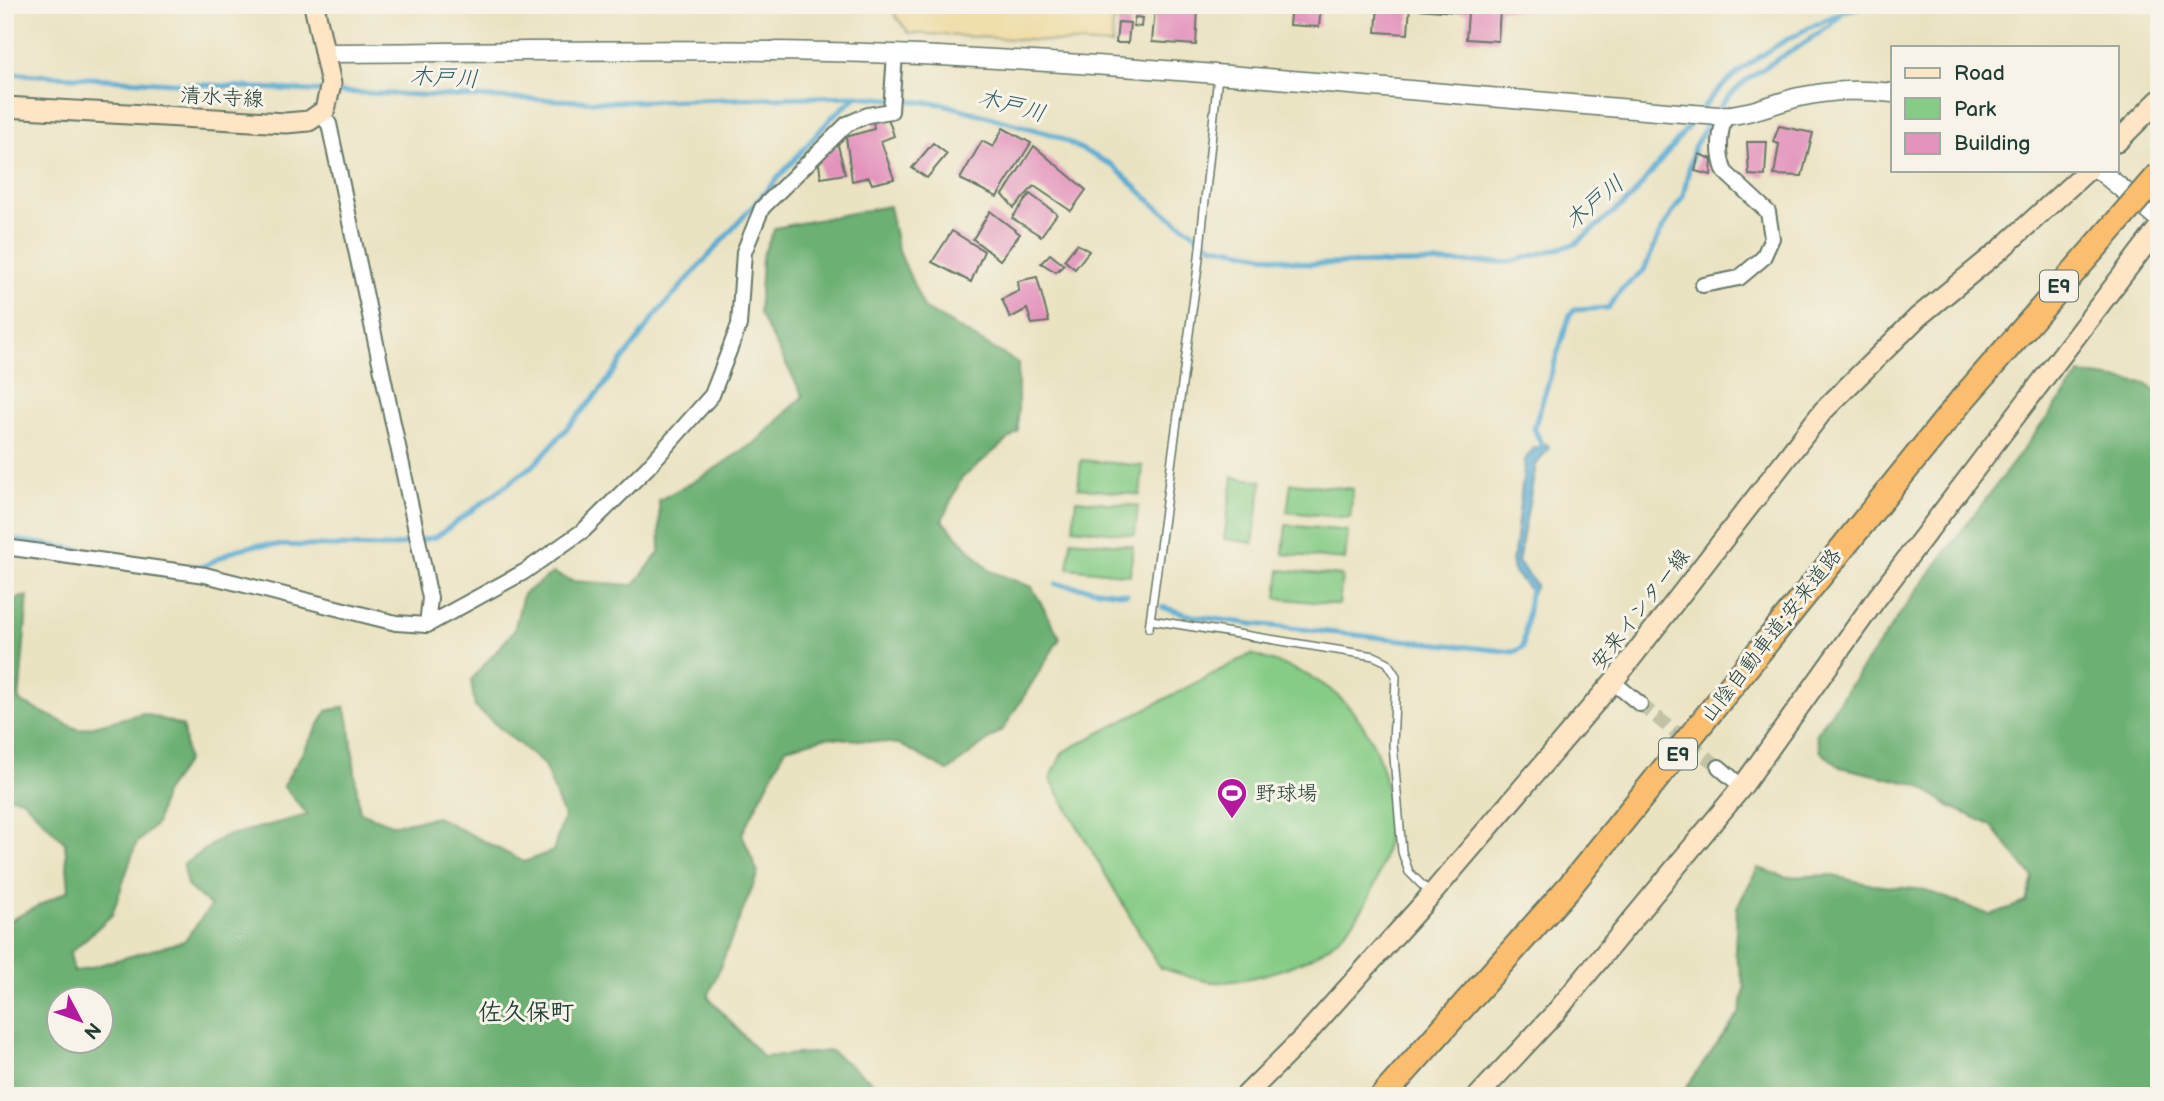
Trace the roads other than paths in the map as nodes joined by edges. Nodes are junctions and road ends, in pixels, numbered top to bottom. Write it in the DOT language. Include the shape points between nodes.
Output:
graph roads {
  1 [pos="314,5"];
  2 [pos="324,53"];
  3 [pos="895,54"];
  4 [pos="1218,75"];
  5 [pos="1891,93"];
  6 [pos="327,99"];
  7 [pos="2159,100"];
  8 [pos="5,107"];
  9 [pos="1722,116"];
  10 [pos="2118,141"];
  11 [pos="2086,172"];
  12 [pos="2101,172"];
  13 [pos="2159,174"];
  14 [pos="2159,188"];
  15 [pos="2159,219"];
  16 [pos="2159,227"];
  17 [pos="1703,285"];
  18 [pos="1964,405"];
  19 [pos="5,547"];
  20 [pos="427,625"];
  21 [pos="1613,682"];
  22 [pos="1640,704"];
  23 [pos="1719,767"];
  24 [pos="1742,787"];
  25 [pos="1431,895"];
  26 [pos="1245,1096"];
  27 [pos="1383,1096"];
  28 [pos="1396,1096"];
  29 [pos="1478,1096"];
  1 -- 2 [label="main road"];
  2 -- 3 [label="street"];
  2 -- 6 [label="main road"];
  3 -- 4 [label="street"];
  3 -- 20 [label="street" via="891,111 857,119 840,130 762,208 744,252 739,325 712,395 584,530 524,572"];
  4 -- 9 [label="street"];
  4 -- 25 [label="lane" via="1198,267 1150,624 1226,630 1387,662 1396,676 1393,745 1402,852 1409,872"];
  5 -- 9 [label="street" via="1849,88"];
  6 -- 8 [label="main road, 清水寺線" via="309,121 286,123"];
  6 -- 20 [label="street" via="430,598"];
  7 -- 10 [label="main road"];
  9 -- 17 [label="street" via="1723,166 1768,212 1772,238 1763,258 1739,278"];
  11 -- 21 [label="main road, 安来インター線" via="1918,317 1823,411"];
  12 -- 15 [label="street"];
  13 -- 18 [label="highway, 山陰自動車道;安来道路 / E9, bridge"];
  14 -- 18 [label="highway, 山陰自動車道;安来道路 / E9"];
  16 -- 24 [label="main road" via="1874,601"];
  18 -- 27 [label="highway, 山陰自動車道;安来道路 / E9" via="1570,886"];
  18 -- 28 [label="highway, 山陰自動車道;安来道路 / E9" via="1608,856"];
  19 -- 20 [label="street" via="205,575 396,623"];
  21 -- 22 [label="street"];
  21 -- 25 [label="main road, 安来インター線"];
  23 -- 24 [label="street"];
  24 -- 29 [label="main road" via="1556,1012"];
  25 -- 26 [label="main road, 安来インター線"];
}
